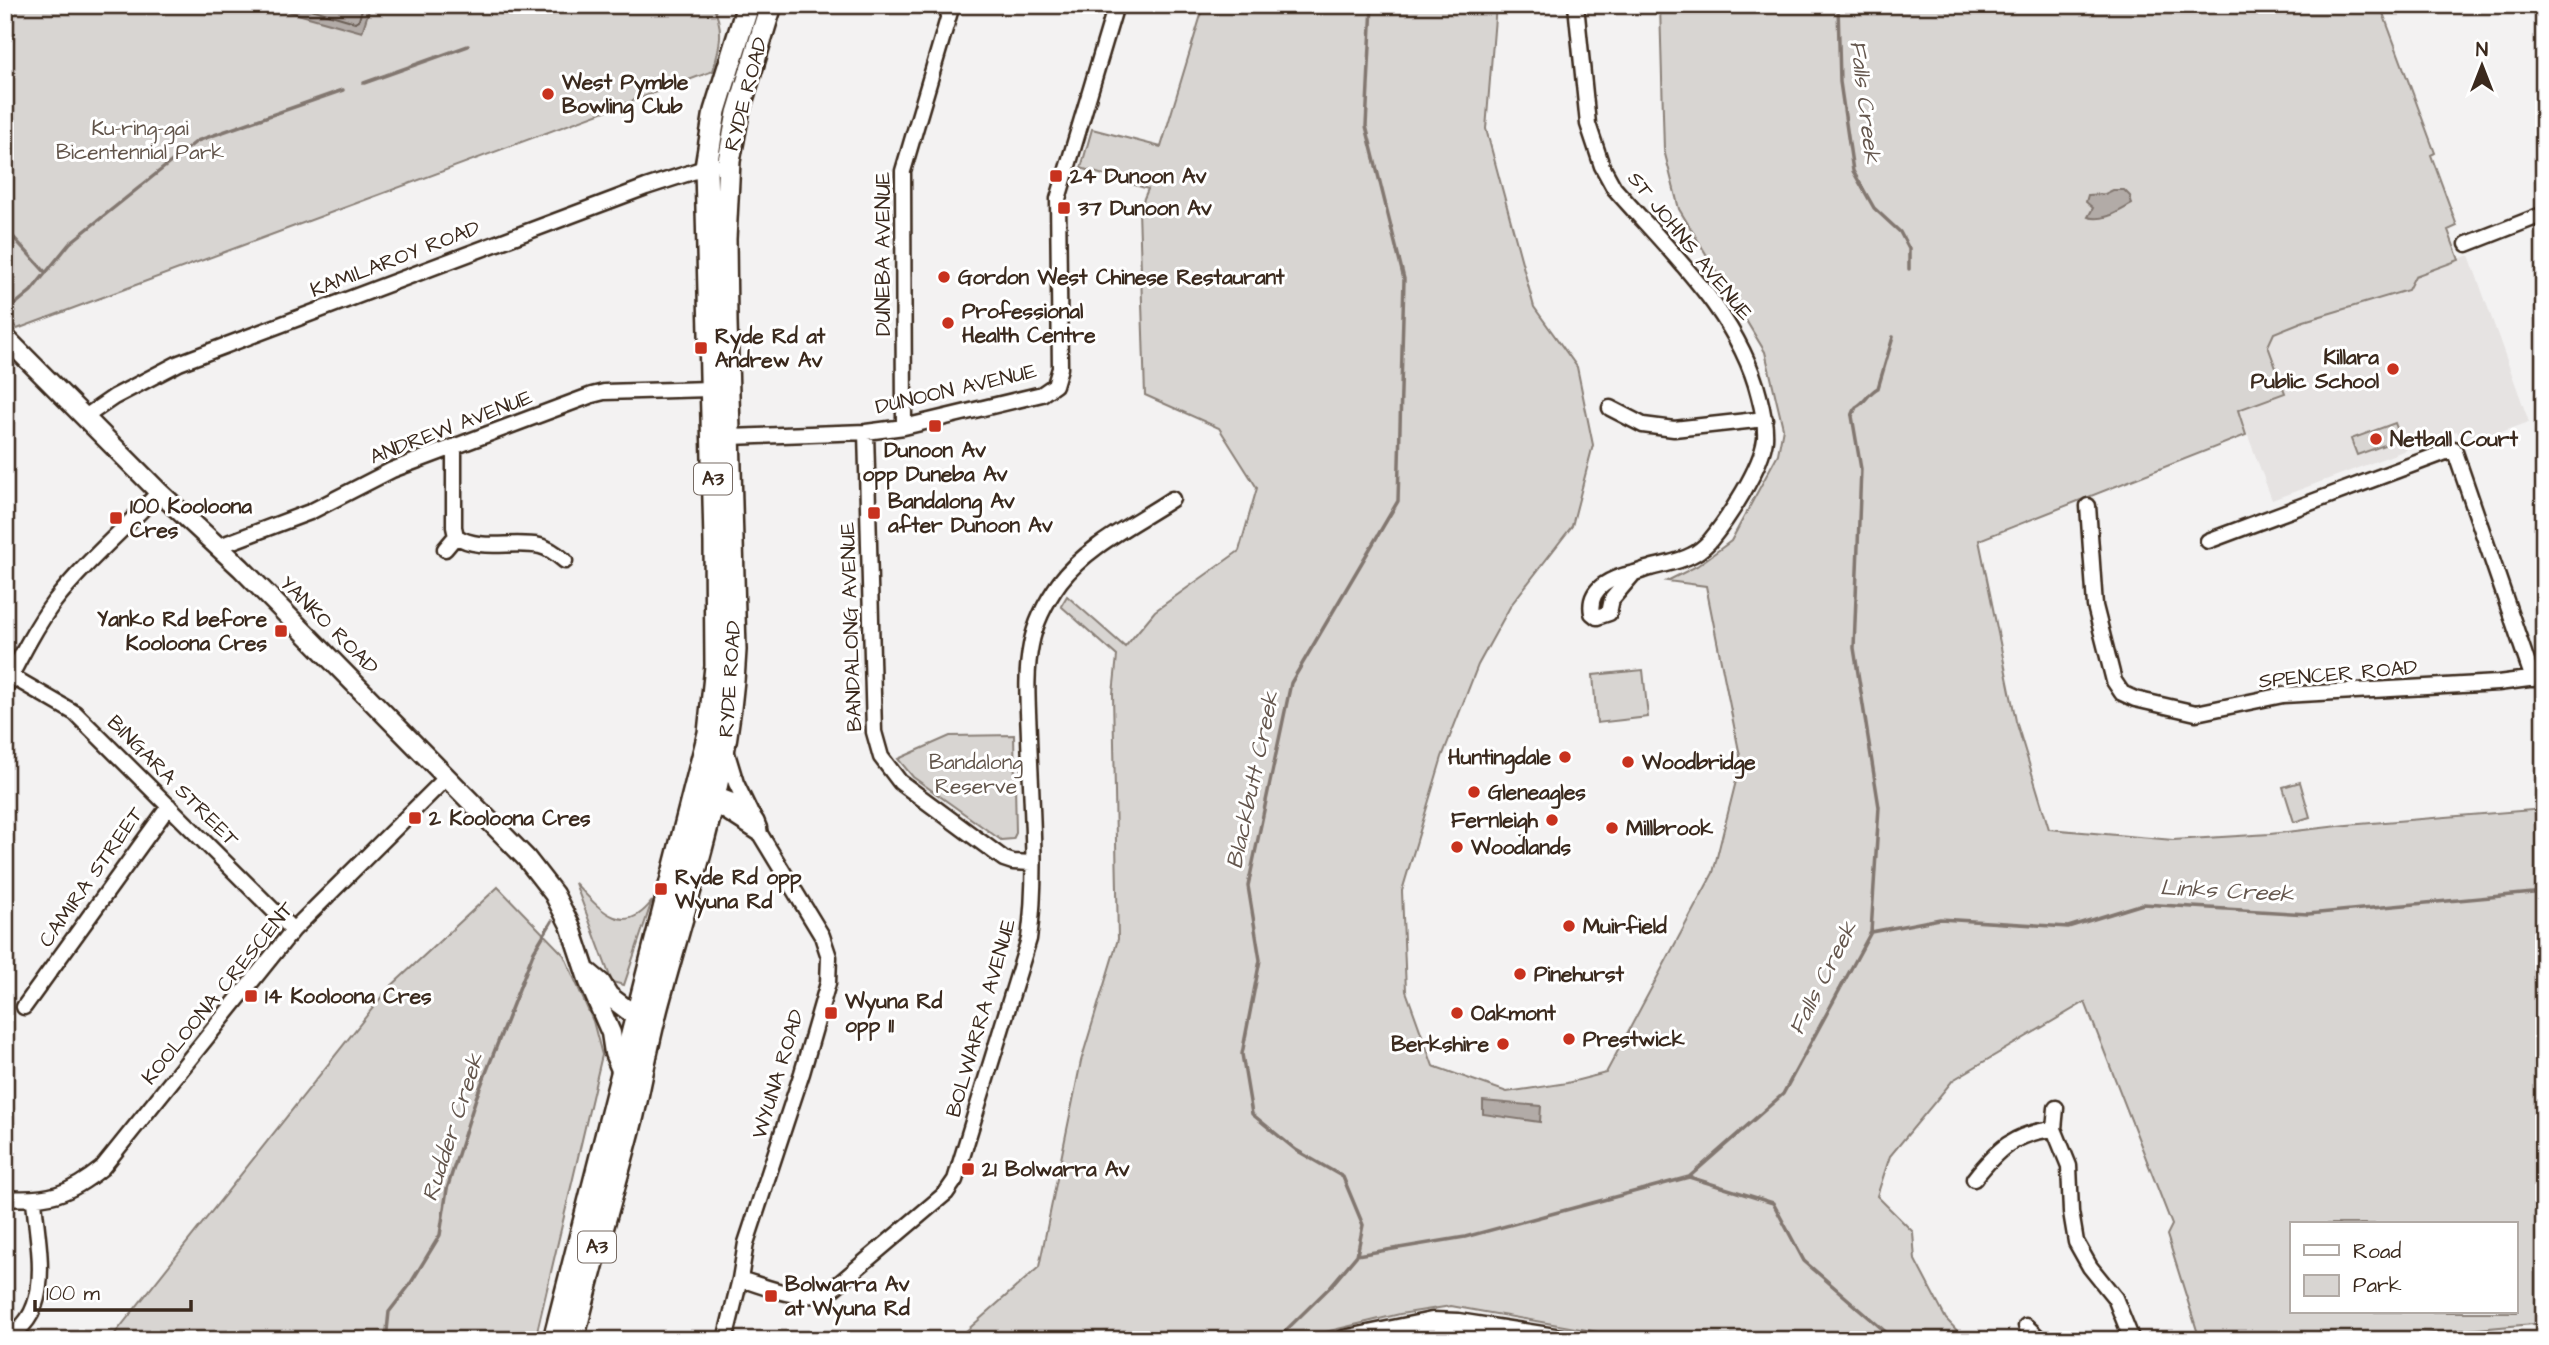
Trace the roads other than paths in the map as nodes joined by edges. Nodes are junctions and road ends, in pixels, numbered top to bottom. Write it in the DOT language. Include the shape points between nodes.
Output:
graph roads {
  1 [pos="952,5"];
  2 [pos="1115,5"];
  3 [pos="1576,5"];
  4 [pos="744,6"];
  5 [pos="769,9"];
  6 [pos="729,162"];
  7 [pos="706,167"];
  8 [pos="2544,214"];
  9 [pos="2467,244"];
  10 [pos="5,337"];
  11 [pos="710,388"];
  12 [pos="1610,408"];
  13 [pos="85,417"];
  14 [pos="1765,419"];
  15 [pos="904,427"];
  16 [pos="866,432"];
  17 [pos="730,437"];
  18 [pos="454,447"];
  19 [pos="159,492"];
  20 [pos="1172,499"];
  21 [pos="2088,506"];
  22 [pos="456,536"];
  23 [pos="2208,541"];
  24 [pos="217,547"];
  25 [pos="445,549"];
  26 [pos="565,561"];
  27 [pos="1634,573"];
  28 [pos="2538,678"];
  29 [pos="8,682"];
  30 [pos="725,749"];
  31 [pos="447,777"];
  32 [pos="708,796"];
  33 [pos="169,806"];
  34 [pos="750,812"];
  35 [pos="760,834"];
  36 [pos="1032,863"];
  37 [pos="293,930"];
  38 [pos="587,971"];
  39 [pos="596,998"];
  40 [pos="24,1007"];
  41 [pos="640,1023"];
  42 [pos="622,1072"];
  43 [pos="2056,1108"];
  44 [pos="2054,1129"];
  45 [pos="1974,1180"];
  46 [pos="5,1198"];
  47 [pos="34,1200"];
  48 [pos="740,1279"];
  49 [pos="2026,1326"];
  50 [pos="5,1338"];
  51 [pos="554,1340"];
  52 [pos="572,1340"];
  53 [pos="725,1340"];
  54 [pos="1344,1340"];
  55 [pos="1568,1340"];
  56 [pos="2040,1340"];
  57 [pos="2132,1340"];
  1 -- 15 [label="street, DUNEBA AVENUE" via="902,171"];
  2 -- 15 [label="street, DUNOON AVENUE" via="1058,198 1059,377 1055,385 1042,394"];
  3 -- 14 [label="street, ST JOHNS AVENUE" via="1588,124 1602,166 1614,188 1730,326 1755,379"];
  4 -- 5 [label="street"];
  4 -- 7 [label="highway, RYDE ROAD / A3" via="715,111"];
  5 -- 6 [label="highway, RYDE ROAD / A3" via="738,113"];
  6 -- 7 [label="street, KAMILAROY ROAD"];
  6 -- 17 [label="highway, RYDE ROAD / A3" via="725,253"];
  7 -- 11 [label="highway, RYDE ROAD / A3"];
  7 -- 13 [label="street, KAMILAROY ROAD" via="179,363"];
  8 -- 9 [label="street"];
  10 -- 13 [label="main road, YANKO ROAD"];
  11 -- 18 [label="street, ANDREW AVENUE" via="604,392"];
  11 -- 32 [label="highway, RYDE ROAD / A3" via="716,666"];
  12 -- 14 [label="street" via="1643,425 1674,429"];
  13 -- 19 [label="main road, YANKO ROAD"];
  14 -- 27 [label="street, ST JOHNS AVENUE" via="1765,439 1756,467 1709,542 1692,555"];
  15 -- 16 [label="street, DUNOON AVENUE"];
  16 -- 17 [label="street, DUNOON AVENUE"];
  16 -- 36 [label="street, BANDALONG AVENUE" via="874,732 881,757 900,782 1004,859"];
  17 -- 30 [label="highway, RYDE ROAD / A3" via="735,650"];
  18 -- 22 [label="street"];
  18 -- 24 [label="street, ANDREW AVENUE" via="392,470 310,512"];
  19 -- 24 [label="main road, YANKO ROAD"];
  19 -- 29 [label="street" via="69,583 42,620"];
  20 -- 36 [label="street, BOLWARRA AVENUE" via="1077,564 1061,581 1038,622 1027,682"];
  21 -- 28 [label="street, SPENCER ROAD" via="2095,606 2114,681 2122,693 2135,699 2196,713 2283,695"];
  22 -- 25 [label="street"];
  22 -- 26 [label="street" via="477,543 540,546"];
  23 -- 28 [label="street" via="2454,449"];
  24 -- 31 [label="main road, YANKO ROAD"];
  29 -- 33 [label="street, BINGARA STREET" via="75,713"];
  30 -- 32 [label="highway, RYDE ROAD / A3"];
  30 -- 34 [label="street, WYUNA ROAD"];
  31 -- 37 [label="street, KOOLOONA CRESCENT"];
  31 -- 38 [label="main road, YANKO ROAD" via="526,858 554,894"];
  32 -- 34 [label="street"];
  32 -- 35 [label="street, WYUNA ROAD"];
  32 -- 41 [label="highway, RYDE ROAD / A3"];
  33 -- 37 [label="street, BINGARA STREET"];
  33 -- 40 [label="street, CAMIRA STREET"];
  34 -- 35 [label="street, WYUNA ROAD"];
  35 -- 48 [label="street, WYUNA ROAD" via="822,936 829,970 802,1073 746,1243"];
  36 -- 48 [label="street, BOLWARRA AVENUE" via="1029,939 955,1180 946,1193 829,1292 796,1296"];
  37 -- 47 [label="street, KOOLOONA CRESCENT" via="102,1168 82,1184"];
  38 -- 39 [label="main road, YANKO ROAD"];
  38 -- 41 [label="main road, YANKO ROAD"];
  39 -- 41 [label="main road" via="617,1015"];
  39 -- 42 [label="main road, YANKO ROAD"];
  41 -- 42 [label="highway, RYDE ROAD / A3"];
  41 -- 52 [label="highway, RYDE ROAD / A3" via="633,1115"];
  42 -- 51 [label="highway, RYDE ROAD / A3"];
  43 -- 44 [label="street"];
  44 -- 45 [label="street" via="2005,1144"];
  44 -- 57 [label="street" via="2068,1166 2076,1242 2115,1298"];
  46 -- 47 [label="street, KOOLOONA CRESCENT"];
  47 -- 50 [label="street" via="37,1303 27,1321"];
  48 -- 53 [label="street, WYUNA ROAD"];
  49 -- 56 [label="street"];
  54 -- 55 [label="main road" via="1432,1322"];
}
